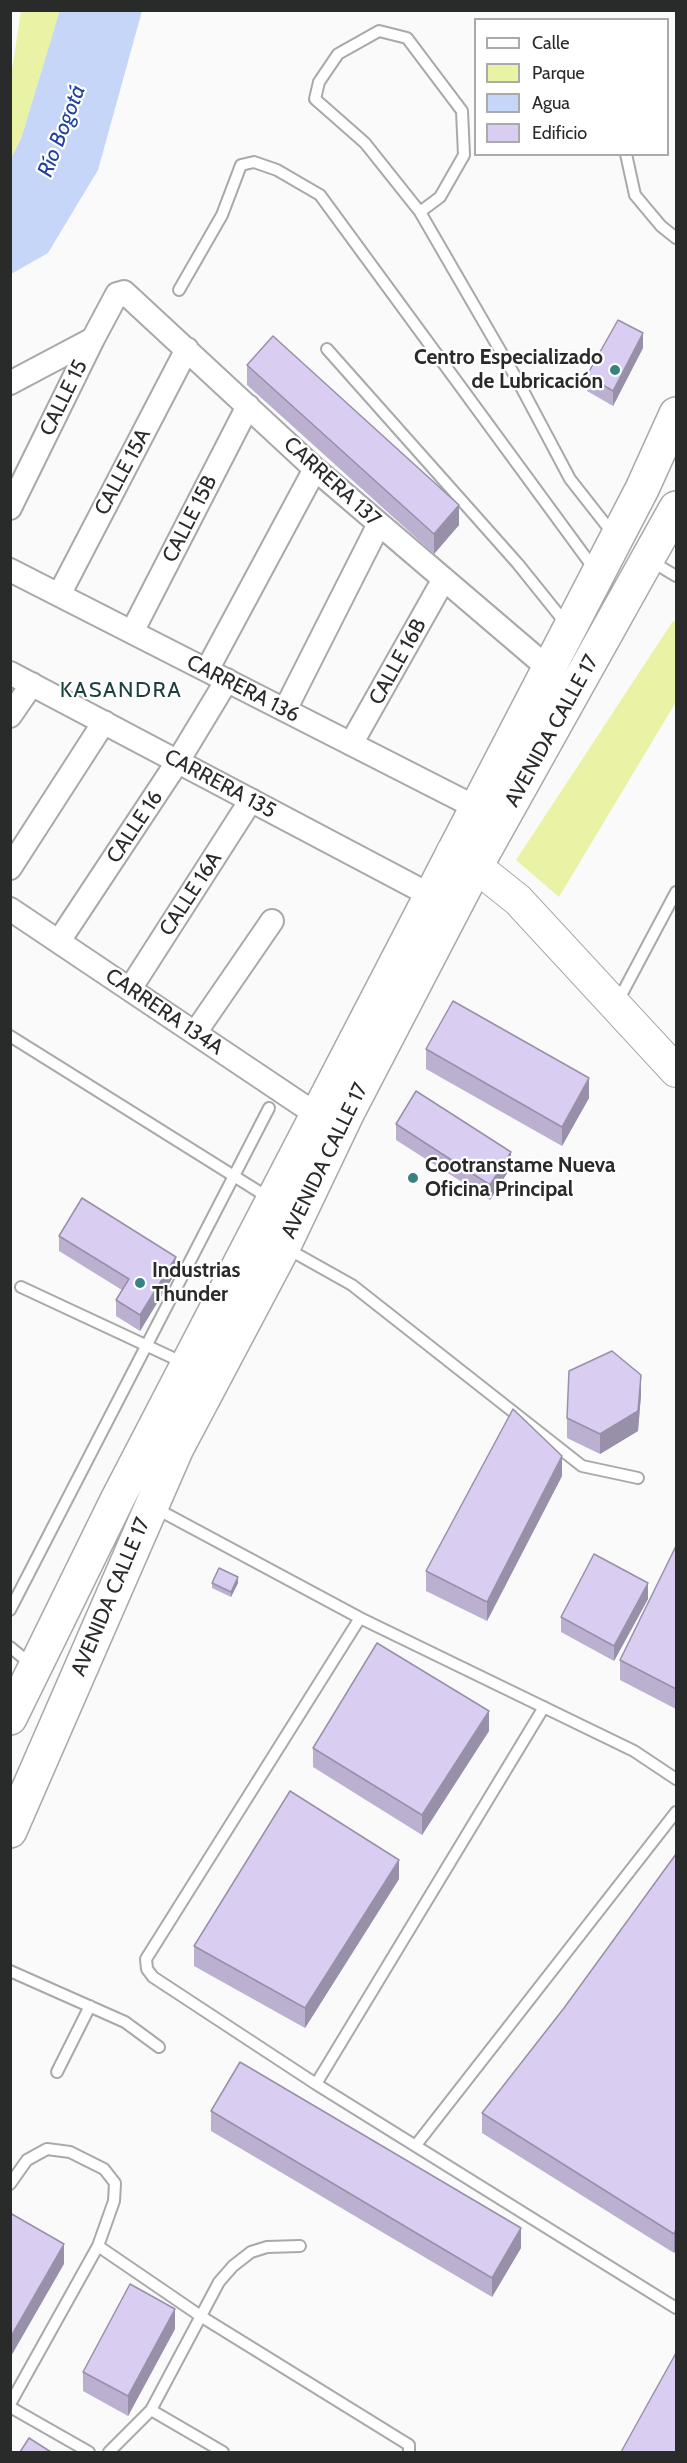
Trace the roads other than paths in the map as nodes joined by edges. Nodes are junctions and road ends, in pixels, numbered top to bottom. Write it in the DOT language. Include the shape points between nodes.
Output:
graph roads {
  1 [pos="626,156"];
  2 [pos="420,212"];
  3 [pos="676,238"];
  4 [pos="179,290"];
  5 [pos="120,292"];
  6 [pos="93,339"];
  7 [pos="187,349"];
  8 [pos="327,349"];
  9 [pos="10,383"];
  10 [pos="248,406"];
  11 [pos="676,414"];
  12 [pos="315,469"];
  13 [pos="10,508"];
  14 [pos="676,508"];
  15 [pos="379,524"];
  16 [pos="616,537"];
  17 [pos="663,568"];
  18 [pos="10,570"];
  19 [pos="598,573"];
  20 [pos="444,579"];
  21 [pos="59,595"];
  22 [pos="569,628"];
  23 [pos="132,632"];
  24 [pos="548,668"];
  25 [pos="10,673"];
  26 [pos="217,675"];
  27 [pos="32,684"];
  28 [pos="285,710"];
  29 [pos="10,716"];
  30 [pos="104,722"];
  31 [pos="351,744"];
  32 [pos="178,761"];
  33 [pos="251,800"];
  34 [pos="475,807"];
  35 [pos="463,860"];
  36 [pos="10,868"];
  37 [pos="676,892"];
  38 [pos="430,895"];
  39 [pos="10,909"];
  40 [pos="272,921"];
  41 [pos="59,941"];
  42 [pos="130,989"];
  43 [pos="617,1004"];
  44 [pos="195,1033"];
  45 [pos="10,1036"];
  46 [pos="676,1071"];
  47 [pos="269,1108"];
  48 [pos="317,1114"];
  49 [pos="234,1176"];
  50 [pos="272,1200"];
  51 [pos="284,1246"];
  52 [pos="21,1287"];
  53 [pos="147,1346"];
  54 [pos="187,1365"];
  55 [pos="638,1478"];
  56 [pos="150,1505"];
  57 [pos="10,1610"];
  58 [pos="360,1618"];
  59 [pos="23,1657"];
  60 [pos="544,1707"];
  61 [pos="10,1719"];
  62 [pos="676,1779"];
  63 [pos="676,1812"];
  64 [pos="10,1832"];
  65 [pos="10,1971"];
  66 [pos="90,2006"];
  67 [pos="159,2047"];
  68 [pos="57,2072"];
  69 [pos="316,2084"];
  70 [pos="416,2145"];
  71 [pos="10,2184"];
  72 [pos="98,2246"];
  73 [pos="300,2246"];
  74 [pos="676,2308"];
  75 [pos="202,2317"];
  76 [pos="10,2406"];
  77 [pos="151,2410"];
  78 [pos="89,2452"];
  79 [pos="109,2452"];
  80 [pos="223,2452"];
  81 [pos="409,2452"];
  1 -- 3 [label="lane" via="635,195"];
  2 -- 2 [label="lane" via="440,197 464,155 462,111 407,38 379,31 338,54 319,82 315,99 365,143"];
  2 -- 16 [label="lane" via="570,479"];
  4 -- 19 [label="lane" via="222,214 241,165 254,162 277,170 320,195"];
  5 -- 6 [label="street, CALLE 15"];
  5 -- 7 [label="street, CARRERA 137"];
  6 -- 9 [label="street"];
  6 -- 13 [label="street, CALLE 15"];
  7 -- 10 [label="street, CARRERA 137"];
  7 -- 21 [label="street, CALLE 15A"];
  8 -- 22 [label="lane" via="518,564"];
  10 -- 12 [label="street, CARRERA 137"];
  10 -- 23 [label="street, CALLE 15B"];
  11 -- 16 [label="main road, AVENIDA CALLE 17"];
  12 -- 15 [label="street, CARRERA 137"];
  12 -- 26 [label="street, CALLE 16"];
  14 -- 17 [label="main road, AVENIDA CALLE 17"];
  15 -- 20 [label="street, CARRERA 137"];
  15 -- 28 [label="street"];
  16 -- 19 [label="main road, AVENIDA CALLE 17"];
  17 -- 35 [label="main road, AVENIDA CALLE 17"];
  18 -- 21 [label="street, CARRERA 136"];
  19 -- 22 [label="main road, AVENIDA CALLE 17"];
  20 -- 24 [label="street, CARRERA 137"];
  20 -- 31 [label="street, CALLE 16B"];
  21 -- 23 [label="street, CARRERA 136"];
  22 -- 24 [label="main road, AVENIDA CALLE 17"];
  23 -- 26 [label="street, CARRERA 136"];
  24 -- 34 [label="main road, AVENIDA CALLE 17"];
  25 -- 27 [label="street, CARRERA 135"];
  26 -- 28 [label="street, CARRERA 136"];
  26 -- 32 [label="street, CALLE 16"];
  27 -- 29 [label="street"];
  27 -- 30 [label="street, CARRERA 135"];
  28 -- 31 [label="street, CARRERA 136"];
  30 -- 32 [label="street, CARRERA 135"];
  30 -- 36 [label="street"];
  31 -- 34 [label="street, CARRERA 136"];
  32 -- 33 [label="street, CARRERA 135"];
  32 -- 41 [label="street, CALLE 16"];
  33 -- 38 [label="street, CARRERA 135"];
  33 -- 42 [label="street, CALLE 16A"];
  34 -- 35 [label="main road, AVENIDA CALLE 17"];
  35 -- 38 [label="main road, AVENIDA CALLE 17"];
  35 -- 43 [label="street" via="518,900"];
  35 -- 51 [label="main road, AVENIDA CALLE 17"];
  37 -- 43 [label="lane"];
  38 -- 48 [label="main road, AVENIDA CALLE 17"];
  39 -- 41 [label="street, CARRERA 134A"];
  40 -- 44 [label="street"];
  41 -- 42 [label="street, CARRERA 134A"];
  42 -- 44 [label="street, CARRERA 134A"];
  43 -- 46 [label="street"];
  44 -- 48 [label="street, CARRERA 134A"];
  45 -- 49 [label="lane"];
  47 -- 49 [label="lane"];
  48 -- 50 [label="main road, AVENIDA CALLE 17"];
  49 -- 50 [label="lane"];
  49 -- 53 [label="lane"];
  50 -- 54 [label="main road, AVENIDA CALLE 17"];
  51 -- 55 [label="lane" via="352,1285 582,1466"];
  51 -- 56 [label="main road, AVENIDA CALLE 17" via="220,1362"];
  52 -- 53 [label="lane"];
  53 -- 54 [label="lane"];
  53 -- 57 [label="lane"];
  54 -- 59 [label="main road, AVENIDA CALLE 17"];
  56 -- 58 [label="lane"];
  56 -- 64 [label="main road, AVENIDA CALLE 17"];
  58 -- 60 [label="lane"];
  58 -- 69 [label="lane" via="146,1959 153,1977"];
  59 -- 61 [label="main road, AVENIDA CALLE 17"];
  60 -- 62 [label="lane" via="634,1751"];
  60 -- 69 [label="lane"];
  63 -- 70 [label="lane"];
  65 -- 66 [label="lane"];
  66 -- 67 [label="lane" via="125,2022"];
  66 -- 68 [label="lane"];
  69 -- 70 [label="lane"];
  70 -- 74 [label="lane"];
  71 -- 72 [label="lane" via="27,2160 47,2149 70,2151 104,2169 115,2183 114,2201"];
  72 -- 75 [label="lane"];
  72 -- 76 [label="lane"];
  73 -- 75 [label="lane" via="267,2247 251,2252 219,2282"];
  75 -- 77 [label="lane"];
  75 -- 81 [label="lane" via="409,2445"];
  76 -- 78 [label="lane"];
  77 -- 79 [label="lane"];
  77 -- 80 [label="lane"];
}
